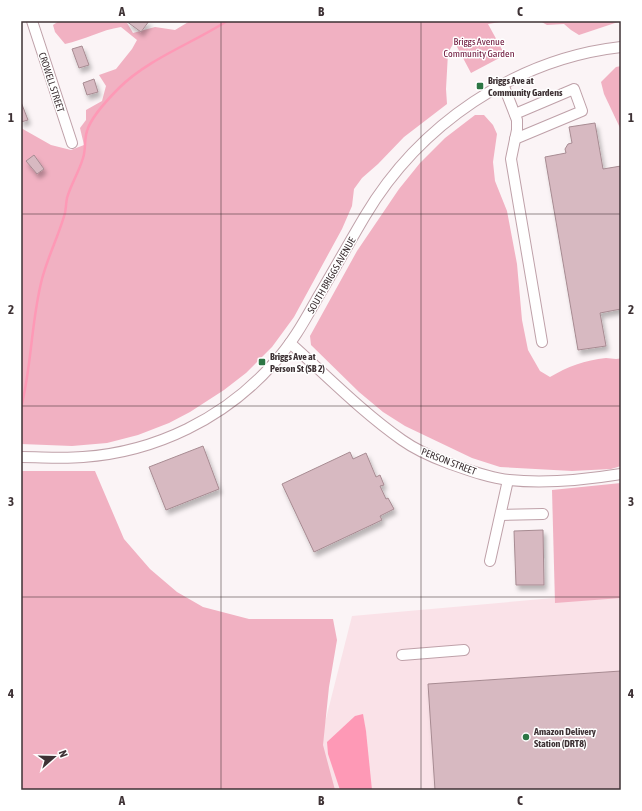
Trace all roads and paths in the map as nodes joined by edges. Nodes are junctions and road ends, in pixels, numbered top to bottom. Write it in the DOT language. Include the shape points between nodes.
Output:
graph roads {
  1 [pos="32,21"];
  2 [pos="621,47"];
  3 [pos="503,84"];
  4 [pos="515,114"];
  5 [pos="515,139"];
  6 [pos="72,143"];
  7 [pos="542,342"];
  8 [pos="290,343"];
  9 [pos="21,457"];
  10 [pos="621,474"];
  11 [pos="508,480"];
  12 [pos="542,514"];
  13 [pos="501,515"];
  14 [pos="490,561"];
  15 [pos="464,650"];
  16 [pos="402,654"];
  1 -- 6 [label="street, CROWELL STREET"];
  2 -- 3 [label="street, SOUTH BRIGGS AVENUE" via="559,60"];
  3 -- 4 [label="street"];
  3 -- 8 [label="street, SOUTH BRIGGS AVENUE" via="453,116 418,146 401,166 371,206"];
  4 -- 5 [label="street"];
  4 -- 5 [label="street" via="574,89 582,111"];
  5 -- 7 [label="street" via="511,159"];
  8 -- 9 [label="street, SOUTH BRIGGS AVENUE" via="243,394 177,434 142,447 106,455 82,458"];
  8 -- 11 [label="street, PERSON STREET" via="378,423 403,441 461,468"];
  10 -- 11 [label="street, PERSON STREET" via="571,481"];
  11 -- 13 [label="street"];
  12 -- 13 [label="street"];
  13 -- 14 [label="street"];
  15 -- 16 [label="street"];
}
